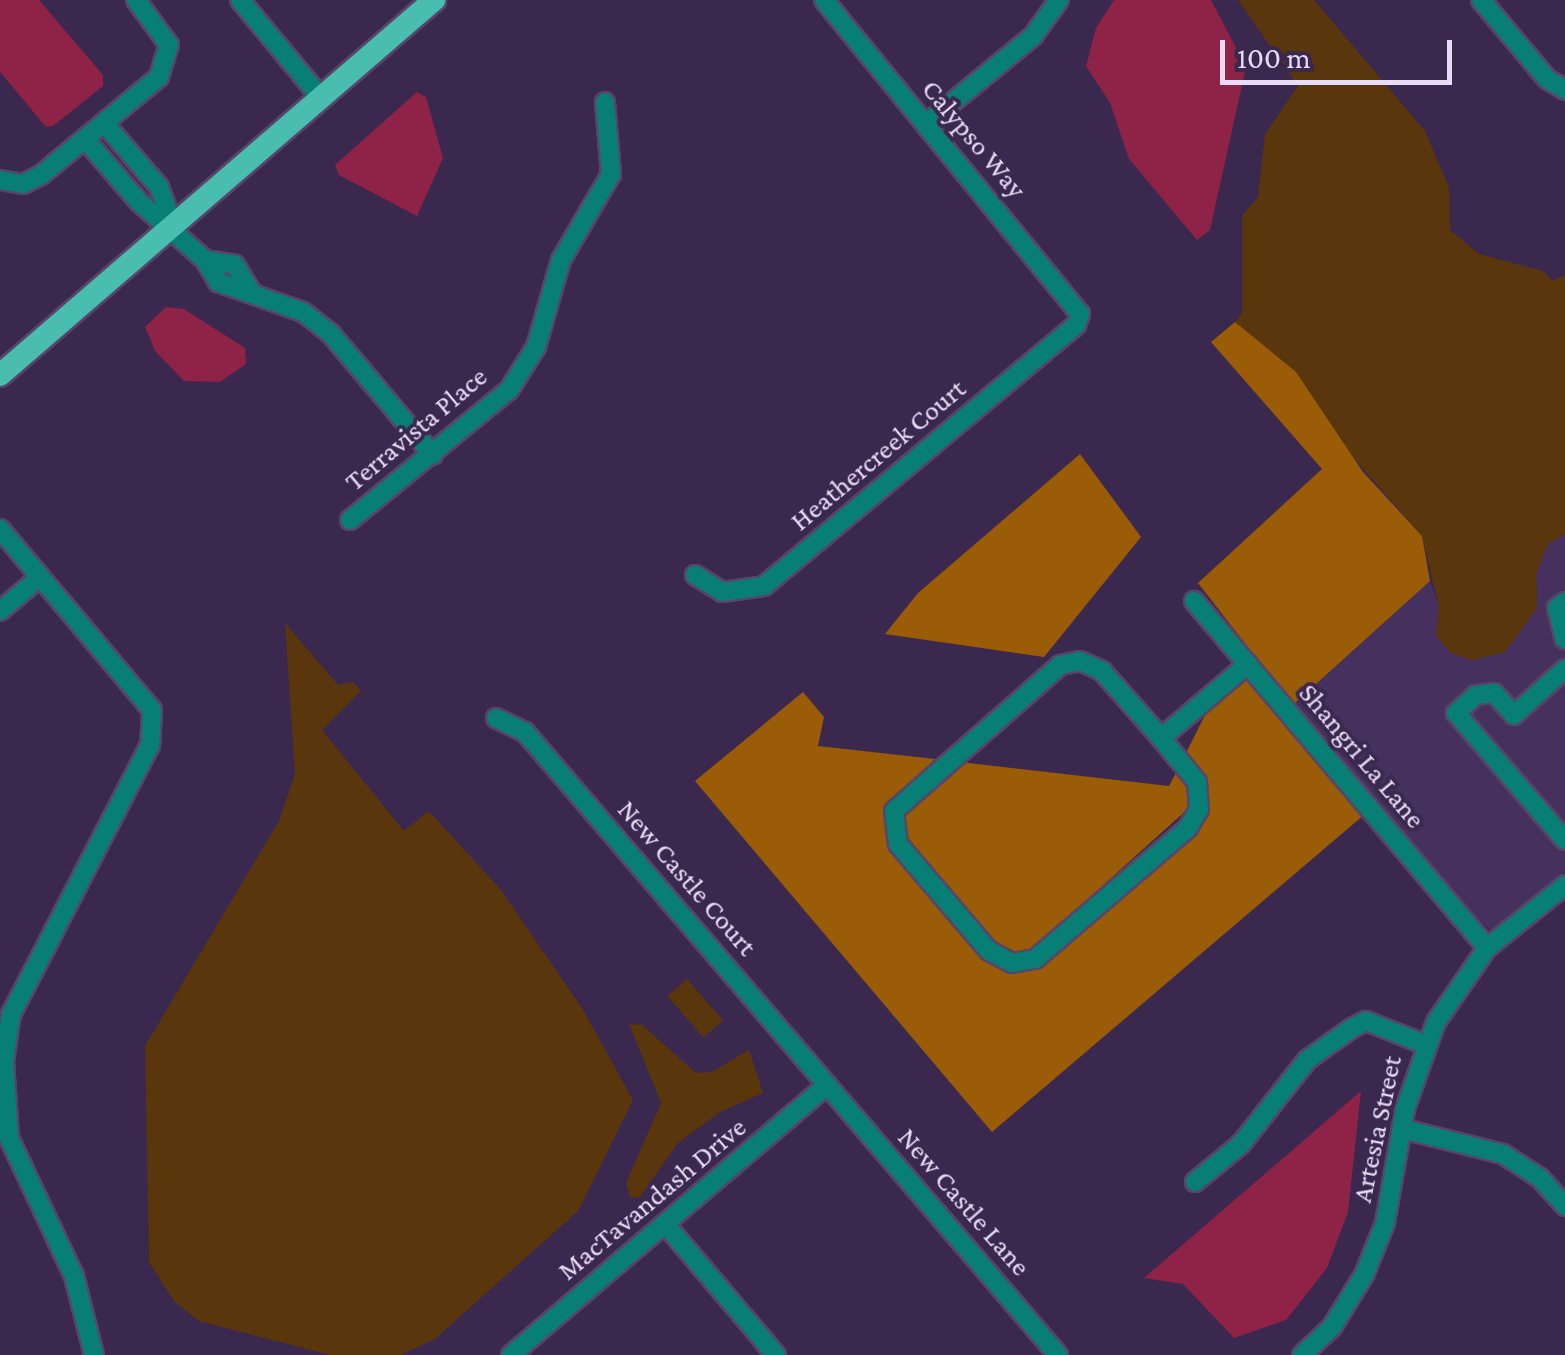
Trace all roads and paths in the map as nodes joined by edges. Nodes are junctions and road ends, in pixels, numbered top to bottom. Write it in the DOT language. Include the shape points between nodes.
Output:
graph roads {
  1 [pos="136,0"];
  2 [pos="240,0"];
  3 [pos="434,0"];
  4 [pos="824,0"];
  5 [pos="1059,0"];
  6 [pos="1481,0"];
  7 [pos="1565,90"];
  8 [pos="321,98"];
  9 [pos="605,102"];
  10 [pos="104,123"];
  11 [pos="926,124"];
  12 [pos="85,139"];
  13 [pos="136,160"];
  14 [pos="117,176"];
  15 [pos="0,180"];
  16 [pos="173,225"];
  17 [pos="1080,314"];
  18 [pos="0,375"];
  19 [pos="433,455"];
  20 [pos="350,520"];
  21 [pos="0,529"];
  22 [pos="696,575"];
  23 [pos="40,577"];
  24 [pos="1194,600"];
  25 [pos="1565,602"];
  26 [pos="0,611"];
  27 [pos="1565,640"];
  28 [pos="1248,664"];
  29 [pos="1565,669"];
  30 [pos="496,718"];
  31 [pos="1162,738"];
  32 [pos="1563,835"];
  33 [pos="1565,885"];
  34 [pos="1487,948"];
  35 [pos="6,1012"];
  36 [pos="1424,1044"];
  37 [pos="827,1085"];
  38 [pos="1403,1129"];
  39 [pos="1196,1182"];
  40 [pos="1565,1206"];
  41 [pos="666,1224"];
  42 [pos="94,1355"];
  43 [pos="511,1355"];
  44 [pos="776,1355"];
  45 [pos="1058,1355"];
  46 [pos="1302,1355"];
  1 -- 10 [label="street" via="162,32 167,62 159,77"];
  2 -- 8 [label="street"];
  3 -- 8 [label="main road"];
  4 -- 11 [label="street, Calypso Way"];
  5 -- 11 [label="street" via="1034,36"];
  6 -- 7 [label="street"];
  8 -- 16 [label="main road"];
  9 -- 19 [label="street, Terravista Place" via="611,174 561,260 536,347 509,390"];
  10 -- 12 [label="street"];
  10 -- 13 [label="street"];
  11 -- 17 [label="street, Calypso Way"];
  12 -- 14 [label="street"];
  12 -- 15 [label="street" via="23,184"];
  13 -- 14 [label="street"];
  13 -- 16 [label="street" via="159,187"];
  14 -- 16 [label="street"];
  16 -- 18 [label="main road"];
  16 -- 19 [label="street" via="218,282 303,312 331,334"];
  17 -- 22 [label="street, Heathercreek Court" via="1076,325 764,586 722,592"];
  19 -- 20 [label="street, Terravista Place"];
  21 -- 23 [label="street"];
  23 -- 26 [label="street"];
  23 -- 35 [label="street" via="152,710 153,728"];
  24 -- 28 [label="street, Shangri La Lane"];
  25 -- 27 [label="street" via="1557,608"];
  28 -- 31 [label="street"];
  28 -- 34 [label="street, Shangri La Lane"];
  29 -- 32 [label="street" via="1514,714 1494,692 1476,694 1456,713"];
  30 -- 37 [label="street, New Castle Court" via="525,732"];
  31 -- 31 [label="street" via="1197,782 1196,818 1035,959 997,959 892,830 902,800 1070,662 1102,671"];
  33 -- 34 [label="street, Artesia Street"];
  34 -- 36 [label="street, Artesia Street"];
  35 -- 42 [label="street" via="9,1138 74,1276"];
  36 -- 38 [label="street, Artesia Street"];
  36 -- 39 [label="street" via="1366,1022 1352,1028 1307,1060 1240,1144"];
  37 -- 41 [label="street, MacTavandash Drive"];
  37 -- 45 [label="street, New Castle Lane"];
  38 -- 40 [label="street" via="1503,1154 1540,1178"];
  38 -- 46 [label="street, Artesia Street" via="1385,1224 1364,1276 1332,1327"];
  41 -- 43 [label="street, MacTavandash Drive"];
  41 -- 44 [label="street"];
}
